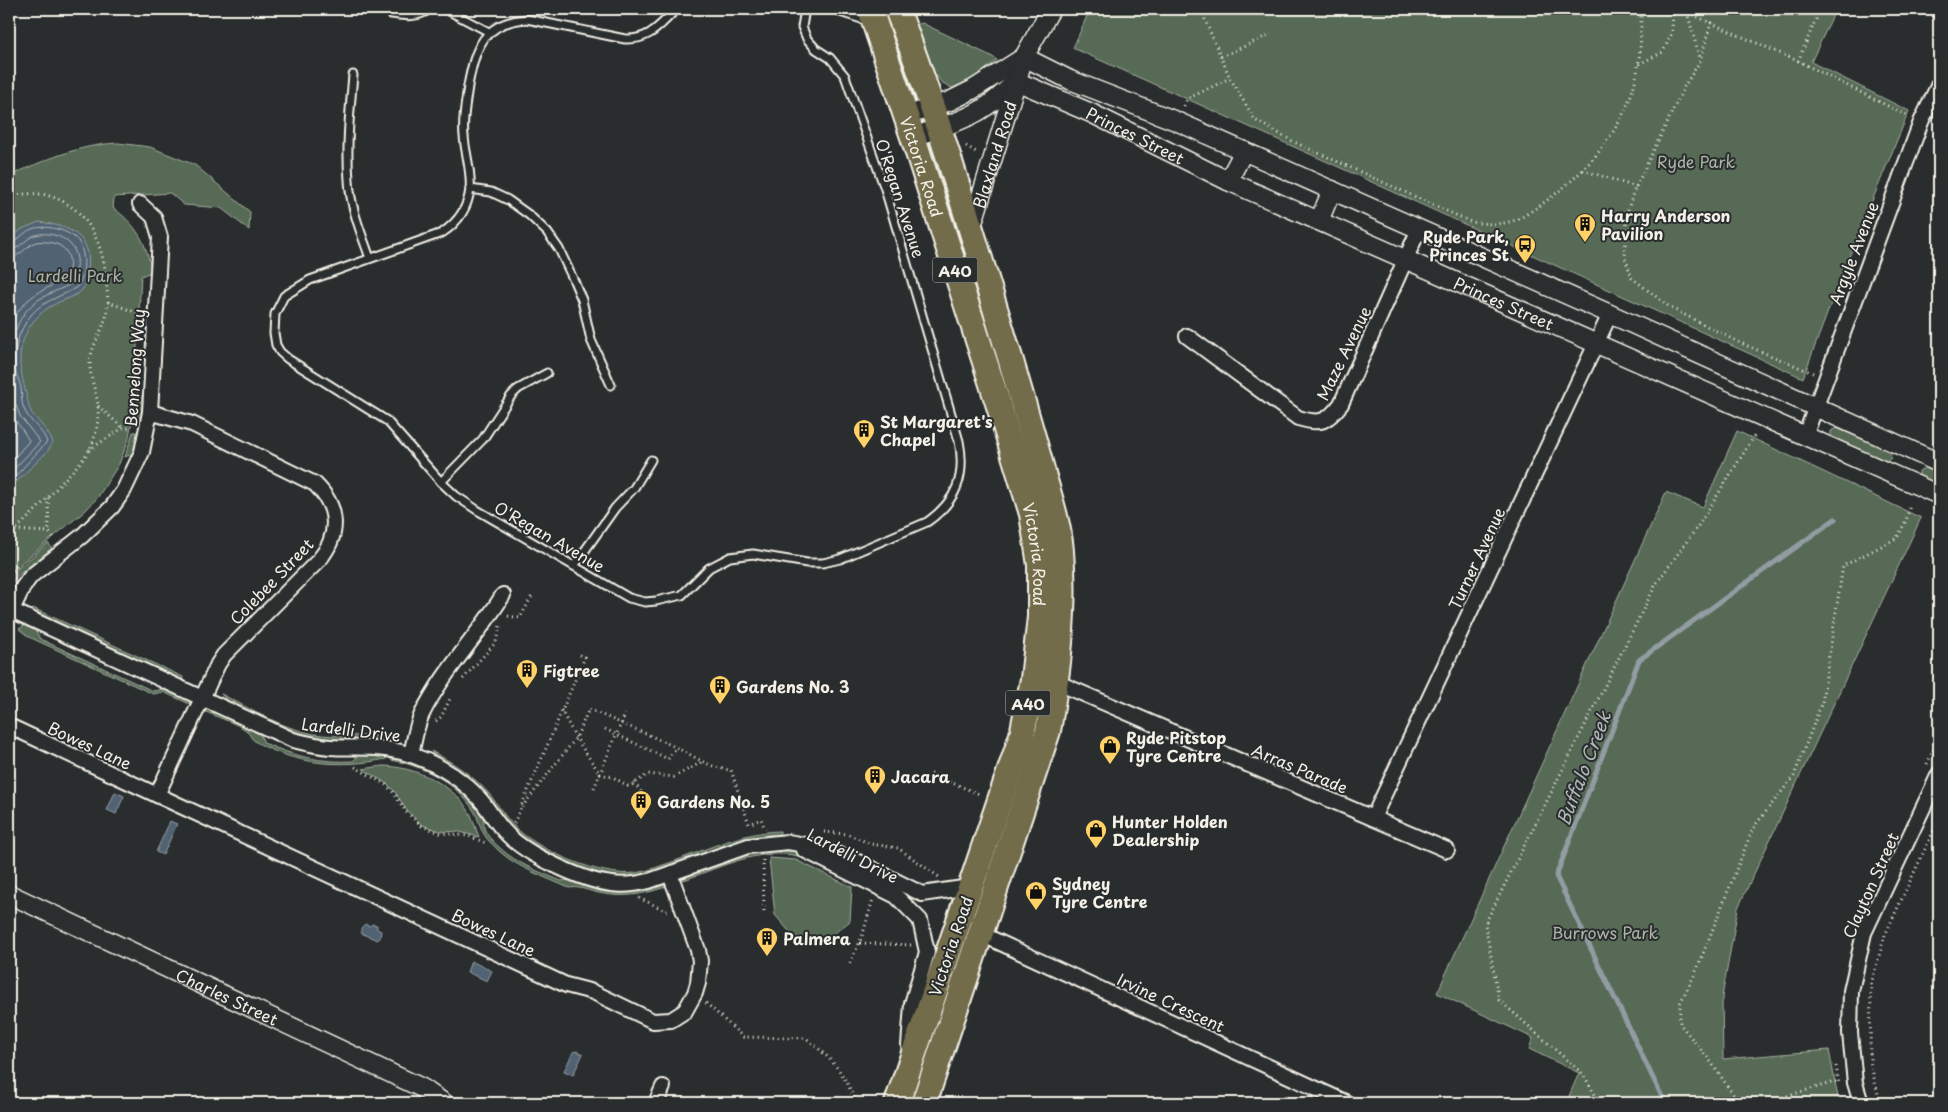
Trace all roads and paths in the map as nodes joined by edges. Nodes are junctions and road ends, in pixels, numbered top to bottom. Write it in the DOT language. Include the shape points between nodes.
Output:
graph roads {
  1 [pos="430,9"];
  2 [pos="445,9"];
  3 [pos="677,9"];
  4 [pos="805,9"];
  5 [pos="842,9"];
  6 [pos="897,9"];
  7 [pos="1051,9"];
  8 [pos="1202,9"];
  9 [pos="1641,9"];
  10 [pos="1673,9"];
  11 [pos="1815,9"];
  12 [pos="1686,10"];
  13 [pos="391,14"];
  14 [pos="871,14"];
  15 [pos="1711,23"];
  16 [pos="489,32"];
  17 [pos="1271,34"];
  18 [pos="1024,57"];
  19 [pos="1221,57"];
  20 [pos="1700,61"];
  21 [pos="1798,61"];
  22 [pos="1639,64"];
  23 [pos="353,75"];
  24 [pos="1230,78"];
  25 [pos="1016,81"];
  26 [pos="1939,84"];
  27 [pos="1184,106"];
  28 [pos="935,118"];
  29 [pos="1921,122"];
  30 [pos="909,126"];
  31 [pos="962,143"];
  32 [pos="1244,151"];
  33 [pos="976,152"];
  34 [pos="1583,170"];
  35 [pos="1228,181"];
  36 [pos="1636,187"];
  37 [pos="470,189"];
  38 [pos="1332,190"];
  39 [pos="9,195"];
  40 [pos="140,204"];
  41 [pos="1319,222"];
  42 [pos="971,229"];
  43 [pos="1419,229"];
  44 [pos="370,258"];
  45 [pos="1406,260"];
  46 [pos="108,302"];
  47 [pos="1610,314"];
  48 [pos="140,323"];
  49 [pos="1187,336"];
  50 [pos="1597,343"];
  51 [pos="548,373"];
  52 [pos="1825,378"];
  53 [pos="611,385"];
  54 [pos="98,406"];
  55 [pos="1816,406"];
  56 [pos="150,412"];
  57 [pos="133,422"];
  58 [pos="123,428"];
  59 [pos="132,428"];
  60 [pos="148,430"];
  61 [pos="1754,435"];
  62 [pos="130,436"];
  63 [pos="1804,436"];
  64 [pos="89,450"];
  65 [pos="651,460"];
  66 [pos="1939,463"];
  67 [pos="441,482"];
  68 [pos="1939,495"];
  69 [pos="48,498"];
  70 [pos="1910,505"];
  71 [pos="14,530"];
  72 [pos="49,532"];
  73 [pos="59,533"];
  74 [pos="9,536"];
  75 [pos="54,538"];
  76 [pos="47,543"];
  77 [pos="21,564"];
  78 [pos="574,566"];
  79 [pos="9,574"];
  80 [pos="504,595"];
  81 [pos="532,596"];
  82 [pos="10,609"];
  83 [pos="504,617"];
  84 [pos="502,622"];
  85 [pos="580,655"];
  86 [pos="1056,682"];
  87 [pos="458,686"];
  88 [pos="454,692"];
  89 [pos="202,698"];
  90 [pos="562,710"];
  91 [pos="624,714"];
  92 [pos="434,723"];
  93 [pos="621,724"];
  94 [pos="9,726"];
  95 [pos="604,729"];
  96 [pos="617,735"];
  97 [pos="576,738"];
  98 [pos="676,748"];
  99 [pos="411,755"];
  100 [pos="702,762"];
  101 [pos="355,767"];
  102 [pos="600,774"];
  103 [pos="931,774"];
  104 [pos="1939,774"];
  105 [pos="634,784"];
  106 [pos="594,788"];
  107 [pos="979,794"];
  108 [pos="157,795"];
  109 [pos="647,799"];
  110 [pos="522,807"];
  111 [pos="1373,818"];
  112 [pos="510,819"];
  113 [pos="1939,819"];
  114 [pos="760,830"];
  115 [pos="815,832"];
  116 [pos="788,842"];
  117 [pos="488,844"];
  118 [pos="1447,850"];
  119 [pos="763,857"];
  120 [pos="670,874"];
  121 [pos="945,881"];
  122 [pos="970,887"];
  123 [pos="9,894"];
  124 [pos="874,896"];
  125 [pos="636,897"];
  126 [pos="764,912"];
  127 [pos="676,915"];
  128 [pos="979,933"];
  129 [pos="860,943"];
  130 [pos="914,945"];
  131 [pos="850,963"];
  132 [pos="695,993"];
  133 [pos="908,1070"];
  134 [pos="1838,1081"];
  135 [pos="663,1087"];
  136 [pos="444,1103"];
  137 [pos="656,1103"];
  138 [pos="856,1103"];
  139 [pos="897,1103"];
  140 [pos="924,1103"];
  141 [pos="1347,1103"];
  142 [pos="1600,1103"];
  143 [pos="1738,1103"];
  144 [pos="1763,1103"];
  145 [pos="1861,1103"];
  146 [pos="1880,1103"];
  1 -- 13 [label="lane" via="412,17"];
  2 -- 16 [label="lane"];
  3 -- 16 [label="lane" via="650,35 635,40 526,19 500,24"];
  4 -- 78 [label="lane, O'Regan Avenue" via="802,28 807,39 845,76 885,188 959,441 962,464 957,487 945,507 927,522 840,559 815,564 753,554 736,556 710,568 682,595 656,601 629,598"];
  5 -- 14 [label="street"];
  6 -- 28 [label="highway, Victoria Road / A40"];
  7 -- 18 [label="street, Blaxland Road"];
  8 -- 19 [label="path"];
  9 -- 22 [label="path"];
  10 -- 22 [label="path" via="1672,33 1663,52"];
  11 -- 21 [label="path" via="1816,19"];
  12 -- 15 [label="path"];
  12 -- 20 [label="path"];
  14 -- 30 [label="highway, Victoria Road / A40"];
  15 -- 20 [label="path"];
  15 -- 21 [label="path"];
  16 -- 37 [label="lane, O'Regan Avenue" via="477,50 466,101 463,134"];
  17 -- 19 [label="path"];
  18 -- 25 [label="street, Blaxland Road"];
  18 -- 28 [label="street, Blaxland Road"];
  18 -- 32 [label="street, Princes Street" via="1070,80"];
  19 -- 24 [label="path"];
  20 -- 36 [label="path"];
  21 -- 29 [label="path"];
  22 -- 34 [label="path" via="1632,93 1621,117"];
  23 -- 44 [label="lane" via="348,141 349,181 356,217"];
  24 -- 27 [label="path" via="1187,99"];
  24 -- 34 [label="path" via="1255,120 1294,142 1471,222 1496,225 1520,218 1551,198"];
  25 -- 28 [label="street, Blaxland Road" via="996,100 957,122"];
  25 -- 35 [label="street, Princes Street" via="1091,113"];
  25 -- 42 [label="street, Blaxland Road"];
  26 -- 29 [label="street, Argyle Avenue"];
  28 -- 30 [label="street, Blaxland Road"];
  28 -- 42 [label="highway, Victoria Road / A40"];
  29 -- 52 [label="street, Argyle Avenue"];
  30 -- 122 [label="highway, Victoria Road / A40" via="1032,514 1040,566 1039,626 1022,735"];
  31 -- 33 [label="path"];
  32 -- 35 [label="street"];
  32 -- 38 [label="street, Princes Street"];
  34 -- 36 [label="path"];
  35 -- 41 [label="street, Princes Street"];
  36 -- 52 [label="path" via="1627,213 1625,258 1632,278 1671,308 1738,342"];
  37 -- 44 [label="lane, O'Regan Avenue" via="464,212 450,227"];
  37 -- 53 [label="lane" via="491,192 508,200 529,215 559,249 582,300 591,340"];
  38 -- 41 [label="street"];
  38 -- 43 [label="street, Princes Street"];
  39 -- 46 [label="path" via="34,193 52,196 84,217 103,257"];
  40 -- 56 [label="street, Bennelong Way" via="154,217 160,238"];
  41 -- 45 [label="street, Princes Street"];
  42 -- 86 [label="highway, Victoria Road / A40" via="1052,503 1061,548 1064,595"];
  43 -- 45 [label="street, Maze Avenue"];
  43 -- 47 [label="street, Princes Street"];
  44 -- 67 [label="lane, O'Regan Avenue" via="310,280 284,296 275,314 276,345 300,368 387,421"];
  45 -- 49 [label="street, Maze Avenue" via="1341,404 1329,419 1313,423 1298,418"];
  45 -- 50 [label="street, Princes Street"];
  46 -- 48 [label="path" via="140,314"];
  46 -- 54 [label="path" via="105,320 91,353 90,367"];
  47 -- 50 [label="street, Turner Avenue"];
  47 -- 55 [label="street, Princes Street"];
  50 -- 63 [label="street, Princes Street"];
  50 -- 111 [label="street, Turner Avenue"];
  51 -- 67 [label="lane" via="518,388 483,439"];
  52 -- 55 [label="street, Argyle Avenue"];
  54 -- 58 [label="path"];
  54 -- 64 [label="path"];
  55 -- 63 [label="street, Argyle Avenue"];
  55 -- 66 [label="street, Princes Street"];
  56 -- 60 [label="street, Bennelong Way"];
  56 -- 89 [label="street, Colebee Street" via="192,424 306,478 323,492 334,516 334,532 326,552 224,656"];
  57 -- 59 [label="path"];
  58 -- 59 [label="path"];
  58 -- 64 [label="path"];
  59 -- 60 [label="path"];
  59 -- 62 [label="path"];
  60 -- 82 [label="street, Bennelong Way" via="134,472 112,507 82,536 31,576"];
  61 -- 142 [label="path" via="1698,526 1656,584 1485,924 1499,1000 1584,1074"];
  63 -- 68 [label="street, Princes Street"];
  64 -- 69 [label="path"];
  65 -- 78 [label="lane" via="634,488 615,508"];
  67 -- 78 [label="lane, O'Regan Avenue" via="477,510"];
  69 -- 71 [label="path"];
  69 -- 72 [label="path"];
  70 -- 143 [label="path" via="1906,521 1896,538 1843,566 1822,702 1794,776 1754,828 1680,1004 1680,1024"];
  71 -- 72 [label="path"];
  71 -- 74 [label="path"];
  72 -- 75 [label="path"];
  73 -- 75 [label="path"];
  75 -- 76 [label="path"];
  77 -- 79 [label="path"];
  80 -- 99 [label="street" via="443,676 422,716"];
  81 -- 83 [label="path" via="520,618"];
  82 -- 89 [label="street, Lardelli Drive"];
  84 -- 87 [label="path" via="496,642"];
  85 -- 90 [label="path" via="585,658"];
  86 -- 111 [label="street, Arras Parade"];
  86 -- 128 [label="highway, Victoria Road / A40" via="1048,731"];
  88 -- 92 [label="path" via="441,717"];
  89 -- 99 [label="street, Lardelli Drive" via="293,740 327,747 378,748"];
  89 -- 108 [label="street"];
  90 -- 97 [label="path"];
  90 -- 110 [label="path"];
  91 -- 93 [label="path"];
  93 -- 96 [label="path"];
  93 -- 97 [label="path" via="589,709"];
  93 -- 98 [label="path"];
  94 -- 108 [label="street, Bowes Lane"];
  95 -- 96 [label="path"];
  96 -- 98 [label="path" via="668,759"];
  96 -- 102 [label="path"];
  97 -- 102 [label="path"];
  97 -- 110 [label="path"];
  98 -- 100 [label="path"];
  99 -- 120 [label="street, Lardelli Drive" via="442,769 465,785 480,799 506,834 529,852 587,879 624,885"];
  100 -- 105 [label="path" via="674,777 648,774"];
  100 -- 114 [label="path" via="731,770 749,824 761,819 766,830"];
  101 -- 117 [label="path" via="386,785 406,812 422,826 470,836"];
  102 -- 105 [label="path" via="628,786"];
  102 -- 106 [label="path"];
  103 -- 107 [label="path"];
  104 -- 145 [label="street, Clayton Street" via="1864,933 1851,991 1850,1033 1855,1083"];
  105 -- 109 [label="path"];
  108 -- 132 [label="street, Bowes Lane" via="566,985 593,992 654,1020 662,1022 679,1016"];
  110 -- 112 [label="path" via="514,824"];
  111 -- 118 [label="street, Arras Parade"];
  113 -- 146 [label="path" via="1885,935 1871,984 1870,1060"];
  115 -- 121 [label="path" via="847,834 870,844 898,848"];
  116 -- 120 [label="street, Lardelli Drive" via="748,846"];
  116 -- 122 [label="street, Lardelli Drive" via="817,847 858,862 922,894"];
  116 -- 133 [label="street, Lardelli Drive" via="896,896 920,920 927,952 912,1004"];
  119 -- 126 [label="path"];
  120 -- 132 [label="street, Bowes Lane" via="698,950 700,972"];
  122 -- 133 [label="highway, Victoria Road / A40"];
  123 -- 136 [label="street, Charles Street" via="415,1084"];
  124 -- 129 [label="path"];
  125 -- 127 [label="path"];
  128 -- 140 [label="highway, Victoria Road / A40"];
  128 -- 141 [label="street, Irvine Crescent"];
  129 -- 130 [label="path"];
  129 -- 131 [label="path"];
  132 -- 138 [label="path" via="743,1037 806,1038 847,1080"];
  133 -- 139 [label="highway, Victoria Road / A40"];
  134 -- 144 [label="path"];
  135 -- 137 [label="street"];
}
